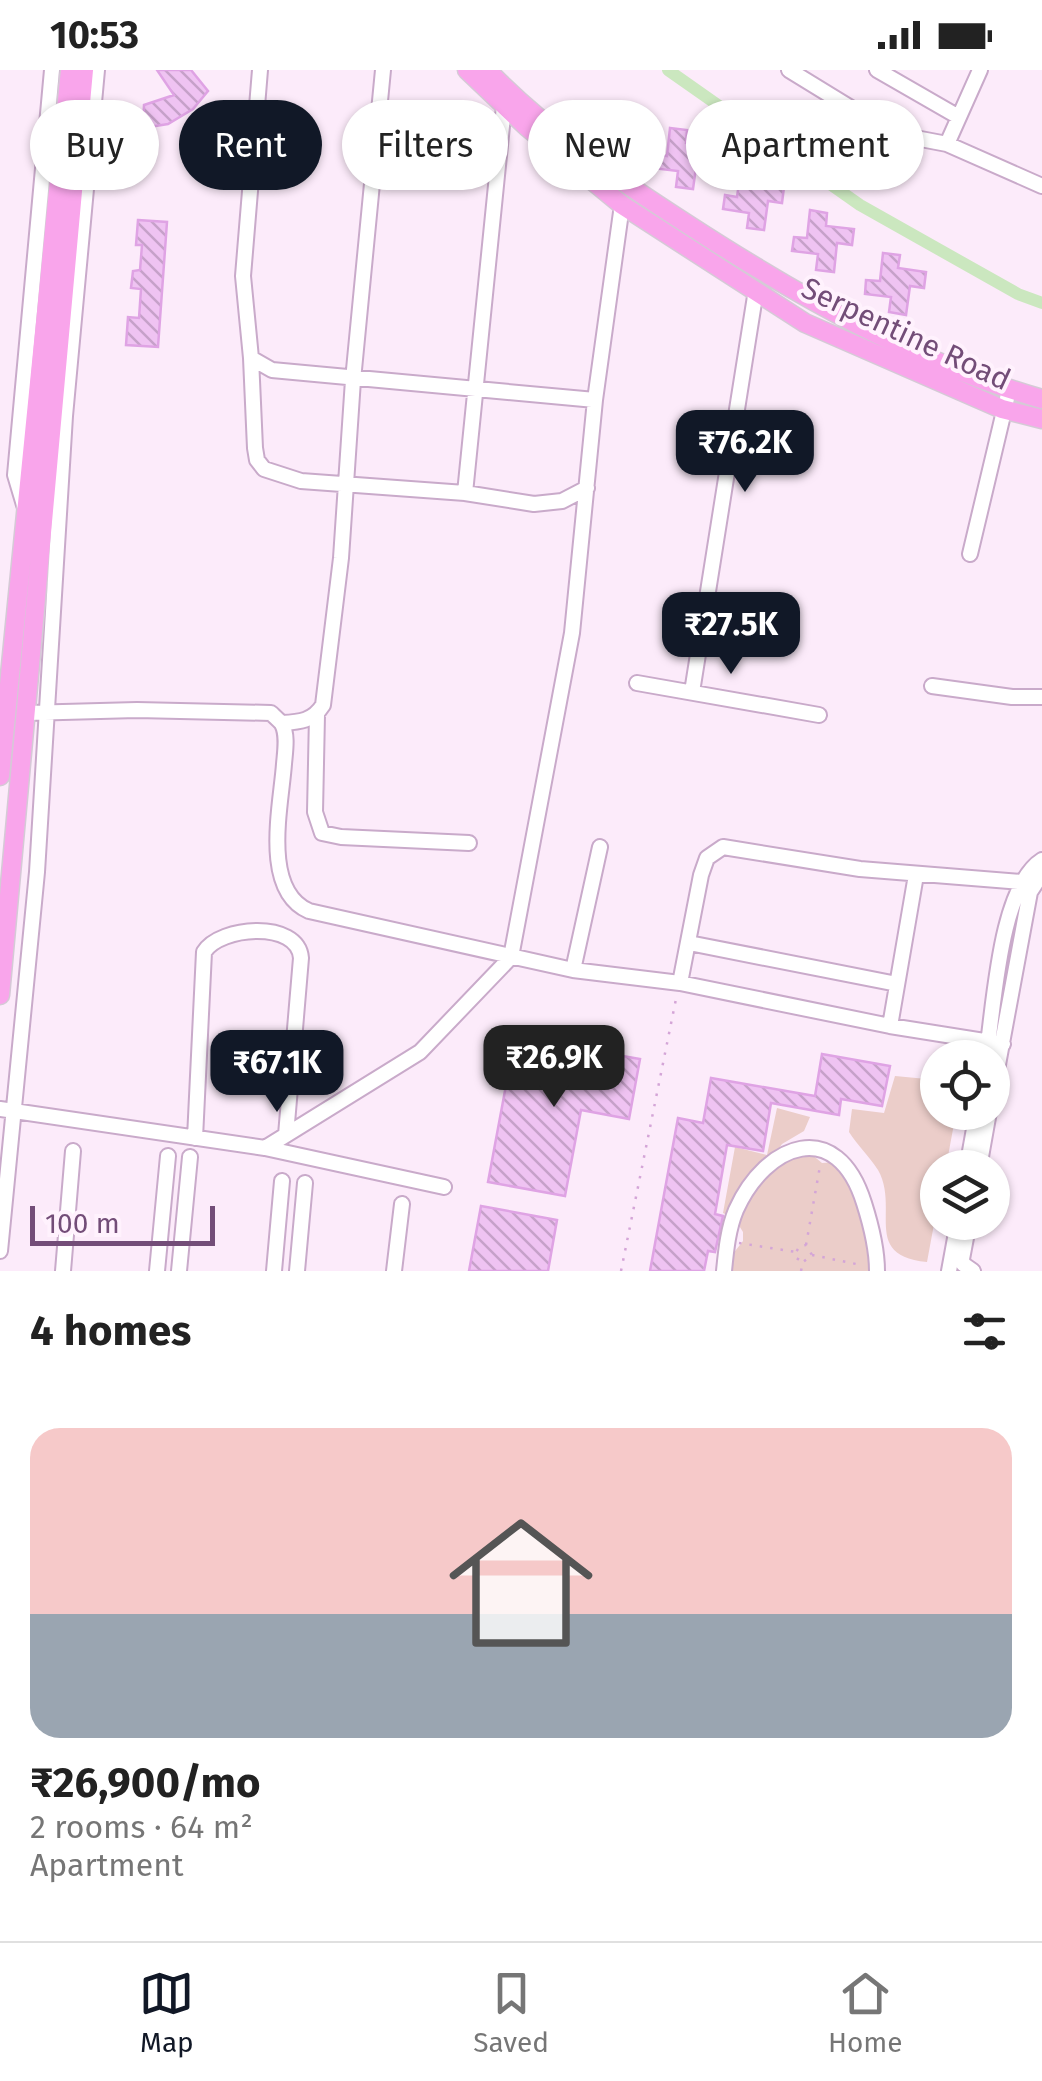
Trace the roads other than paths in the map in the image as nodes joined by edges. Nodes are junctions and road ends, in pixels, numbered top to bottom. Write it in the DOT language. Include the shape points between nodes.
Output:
graph roads {
  1 [pos="52,70"];
  2 [pos="70,70"];
  3 [pos="84,70"];
  4 [pos="97,70"];
  5 [pos="260,70"];
  6 [pos="383,70"];
  7 [pos="467,70"];
  8 [pos="487,70"];
  9 [pos="790,70"];
  10 [pos="877,70"];
  11 [pos="980,70"];
  12 [pos="498,100"];
  13 [pos="508,109"];
  14 [pos="957,116"];
  15 [pos="947,144"];
  16 [pos="1042,186"];
  17 [pos="495,190"];
  18 [pos="622,205"];
  19 [pos="756,290"];
  20 [pos="886,339"];
  21 [pos="876,356"];
  22 [pos="251,358"];
  23 [pos="950,366"];
  24 [pos="354,380"];
  25 [pos="944,385"];
  26 [pos="475,390"];
  27 [pos="1009,390"];
  28 [pos="1042,399"];
  29 [pos="595,400"];
  30 [pos="1002,409"];
  31 [pos="1042,419"];
  32 [pos="44,420"];
  33 [pos="344,486"];
  34 [pos="586,488"];
  35 [pos="465,493"];
  36 [pos="24,505"];
  37 [pos="970,554"];
  38 [pos="7,611"];
  39 [pos="636,683"];
  40 [pos="932,686"];
  41 [pos="692,692"];
  42 [pos="1042,697"];
  43 [pos="26,713"];
  44 [pos="48,715"];
  45 [pos="317,715"];
  46 [pos="819,715"];
  47 [pos="282,723"];
  48 [pos="0,776"];
  49 [pos="469,842"];
  50 [pos="600,847"];
  51 [pos="1038,870"];
  52 [pos="916,875"];
  53 [pos="1022,882"];
  54 [pos="689,943"];
  55 [pos="510,958"];
  56 [pos="572,970"];
  57 [pos="680,983"];
  58 [pos="897,984"];
  59 [pos="0,995"];
  60 [pos="890,1026"];
  61 [pos="955,1040"];
  62 [pos="993,1040"];
  63 [pos="994,1040"];
  64 [pos="7,1110"];
  65 [pos="286,1136"];
  66 [pos="196,1138"];
  67 [pos="266,1148"];
  68 [pos="72,1151"];
  69 [pos="168,1156"];
  70 [pos="190,1157"];
  71 [pos="282,1181"];
  72 [pos="305,1183"];
  73 [pos="444,1187"];
  74 [pos="402,1204"];
  75 [pos="955,1240"];
  76 [pos="965,1240"];
  77 [pos="0,1251"];
  78 [pos="877,1270"];
  79 [pos="62,1271"];
  80 [pos="157,1271"];
  81 [pos="179,1271"];
  82 [pos="274,1271"];
  83 [pos="297,1271"];
  84 [pos="394,1271"];
  85 [pos="724,1271"];
  86 [pos="949,1271"];
  87 [pos="973,1271"];
  1 -- 36 [label="street" via="15,475"];
  2 -- 32 [label="main road"];
  3 -- 32 [label="main road"];
  4 -- 44 [label="street" via="64,416"];
  5 -- 22 [label="street" via="243,276"];
  6 -- 24 [label="street"];
  7 -- 12 [label="main road, Serpentine Road"];
  8 -- 20 [label="main road" via="635,190 800,294"];
  9 -- 15 [label="street" via="878,124"];
  10 -- 14 [label="street"];
  11 -- 14 [label="street"];
  13 -- 18 [label="main road, Serpentine Road"];
  14 -- 15 [label="street"];
  15 -- 16 [label="street"];
  17 -- 26 [label="street"];
  18 -- 19 [label="main road, Serpentine Road"];
  18 -- 29 [label="street"];
  19 -- 21 [label="main road, Serpentine Road" via="805,323"];
  19 -- 41 [label="street"];
  20 -- 21 [label="main road"];
  20 -- 23 [label="main road"];
  21 -- 25 [label="main road, Serpentine Road"];
  22 -- 24 [label="street" via="272,370"];
  22 -- 33 [label="street" via="257,460 280,477"];
  23 -- 25 [label="main road"];
  23 -- 27 [label="main road"];
  24 -- 26 [label="street"];
  24 -- 33 [label="street"];
  25 -- 30 [label="main road, Serpentine Road"];
  26 -- 29 [label="street"];
  26 -- 35 [label="street"];
  27 -- 28 [label="main road"];
  27 -- 30 [label="street"];
  29 -- 34 [label="street"];
  30 -- 31 [label="main road, Serpentine Road"];
  30 -- 37 [label="street"];
  32 -- 36 [label="main road"];
  32 -- 43 [label="main road"];
  33 -- 35 [label="street"];
  33 -- 45 [label="street" via="329,668"];
  34 -- 35 [label="street" via="549,503"];
  34 -- 55 [label="street" via="572,633"];
  36 -- 38 [label="main road"];
  38 -- 48 [label="main road"];
  39 -- 41 [label="street"];
  40 -- 42 [label="street"];
  41 -- 46 [label="street"];
  43 -- 44 [label="street"];
  43 -- 59 [label="main road"];
  44 -- 47 [label="street" via="243,711 271,714"];
  44 -- 64 [label="street" via="37,872"];
  45 -- 47 [label="street"];
  45 -- 49 [label="street" via="314,812 322,833"];
  47 -- 55 [label="street" via="278,854 296,906"];
  50 -- 56 [label="street"];
  51 -- 53 [label="street"];
  51 -- 63 [label="street"];
  52 -- 53 [label="street"];
  52 -- 54 [label="street" via="723,847 707,858"];
  52 -- 58 [label="street"];
  53 -- 62 [label="street" via="1005,938"];
  54 -- 57 [label="street"];
  54 -- 58 [label="street"];
  55 -- 56 [label="street"];
  55 -- 65 [label="street" via="420,1052"];
  56 -- 57 [label="street"];
  57 -- 60 [label="street"];
  58 -- 60 [label="street"];
  60 -- 61 [label="street"];
  64 -- 66 [label="street"];
  64 -- 77 [label="street"];
  65 -- 66 [label="street" via="300,948 269,933 217,939 204,952"];
  65 -- 67 [label="street"];
  66 -- 67 [label="street"];
  67 -- 73 [label="street"];
  68 -- 79 [label="street"];
  69 -- 80 [label="street"];
  70 -- 81 [label="street"];
  71 -- 82 [label="street"];
  72 -- 83 [label="street"];
  74 -- 84 [label="street"];
  75 -- 86 [label="street"];
  76 -- 87 [label="street" via="963,1264"];
  78 -- 85 [label="street" via="872,1226 842,1158 804,1146 756,1178 736,1211"];
}
